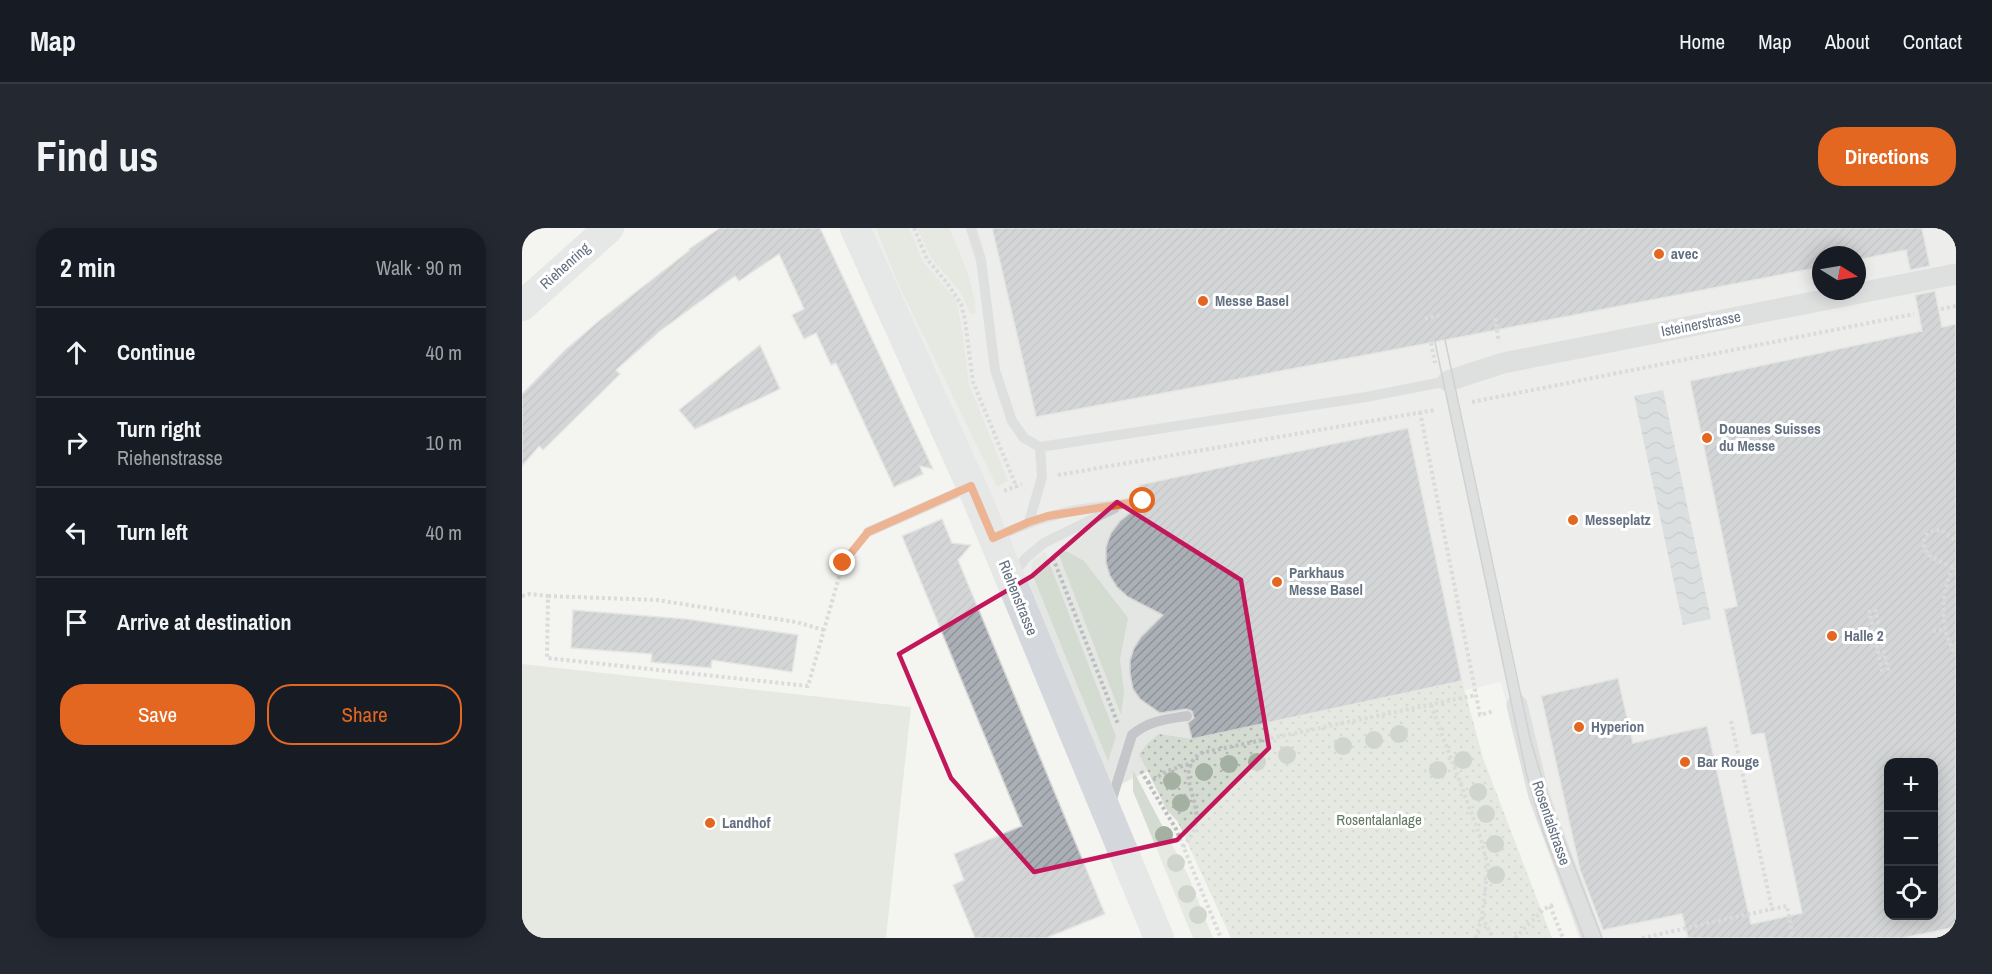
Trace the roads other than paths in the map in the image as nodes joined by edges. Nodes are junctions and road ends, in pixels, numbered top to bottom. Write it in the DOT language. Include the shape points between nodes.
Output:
graph roads {
  1 [pos="609,228"];
  2 [pos="855,228"];
  3 [pos="971,228"];
  4 [pos="1956,274"];
  5 [pos="522,306"];
  6 [pos="1448,381"];
  7 [pos="1040,447"];
  8 [pos="971,486"];
  9 [pos="1143,501"];
  10 [pos="1118,506"];
  11 [pos="1029,522"];
  12 [pos="868,532"];
  13 [pos="993,538"];
  14 [pos="1010,578"];
  15 [pos="1508,708"];
  16 [pos="1187,716"];
  17 [pos="1107,813"];
  18 [pos="1159,938"];
  19 [pos="1592,938"];
  1 -- 5 [label="main road, Riehenring"];
  2 -- 8 [label="main road, Riehenstrasse"];
  3 -- 7 [label="lane" via="981,260 995,370 1012,421 1024,438"];
  4 -- 6 [label="street, Isteinerstrasse" via="1503,363"];
  6 -- 7 [label="lane"];
  6 -- 15 [label="lane"];
  7 -- 11 [label="lane" via="1042,477"];
  8 -- 12 [label="lane"];
  8 -- 13 [label="main road, Riehenstrasse"];
  9 -- 10 [label="lane"];
  10 -- 11 [label="lane" via="1078,510"];
  10 -- 14 [label="lane" via="1044,543"];
  11 -- 13 [label="lane"];
  13 -- 14 [label="main road, Riehenstrasse"];
  14 -- 17 [label="main road, Riehenstrasse"];
  15 -- 19 [label="street, Rosentalstrasse"];
  16 -- 17 [label="lane" via="1150,723 1132,735"];
  17 -- 18 [label="main road, Riehenstrasse"];
}
